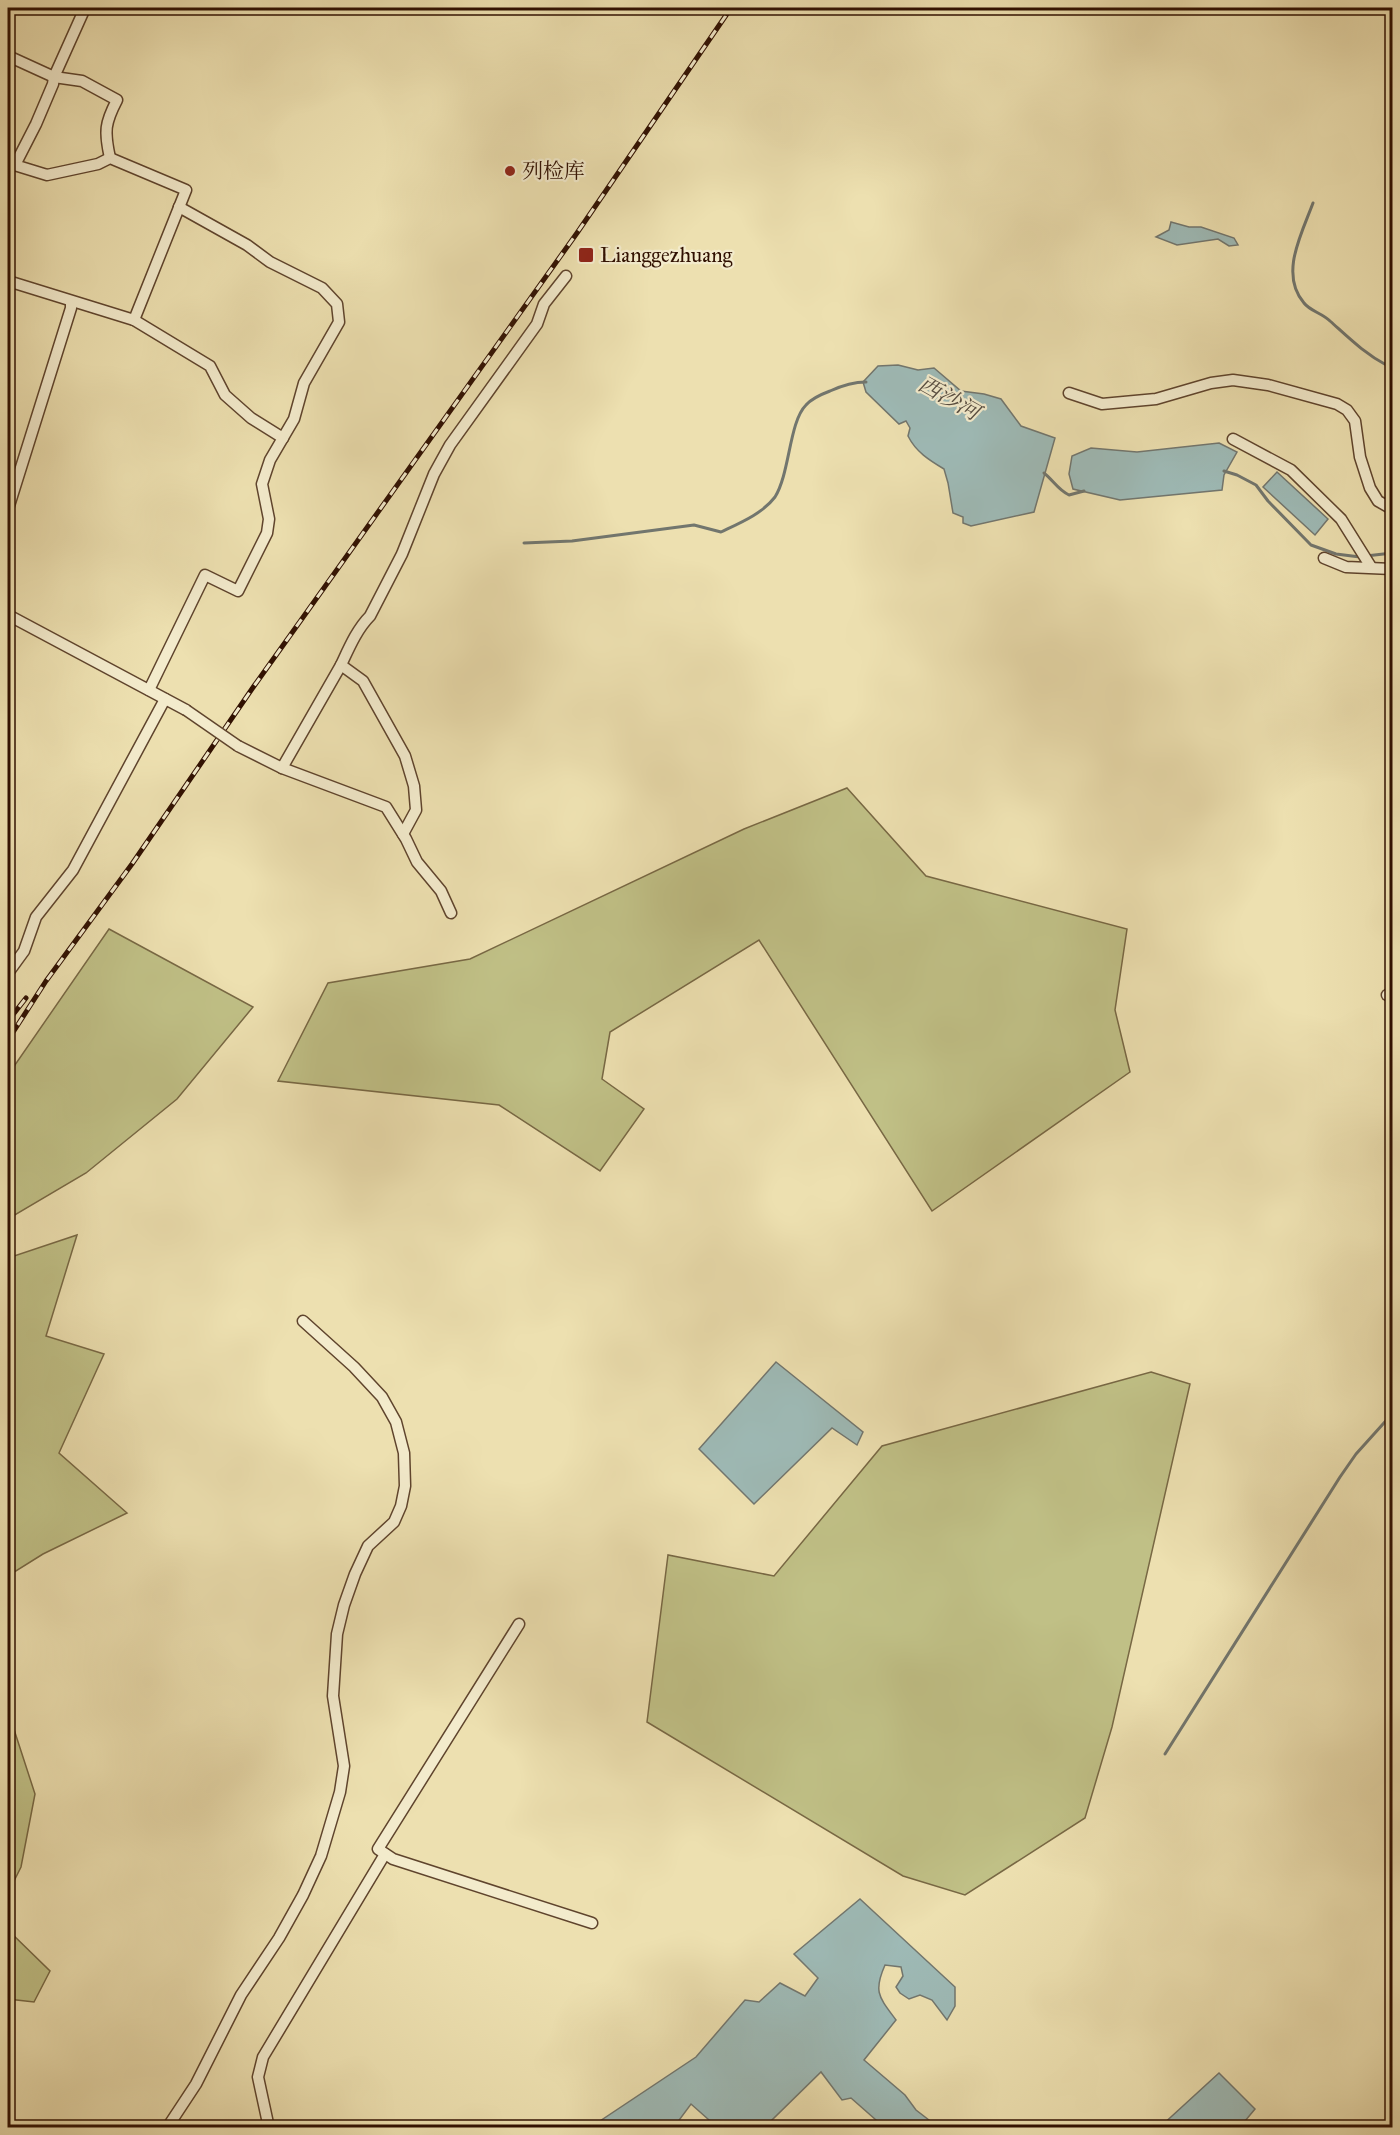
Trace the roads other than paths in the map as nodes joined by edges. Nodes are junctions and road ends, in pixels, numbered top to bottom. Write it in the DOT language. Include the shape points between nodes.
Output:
graph roads {
  1 [pos="85,8"];
  2 [pos="8,56"];
  3 [pos="54,77"];
  4 [pos="110,158"];
  5 [pos="11,164"];
  6 [pos="179,207"];
  7 [pos="566,276"];
  8 [pos="8,281"];
  9 [pos="71,302"];
  10 [pos="134,320"];
  11 [pos="1070,393"];
  12 [pos="283,438"];
  13 [pos="1233,439"];
  14 [pos="8,509"];
  15 [pos="1392,509"];
  16 [pos="1324,558"];
  17 [pos="1371,567"];
  18 [pos="1392,569"];
  19 [pos="8,615"];
  20 [pos="341,665"];
  21 [pos="149,690"];
  22 [pos="165,699"];
  23 [pos="282,768"];
  24 [pos="403,834"];
  25 [pos="451,913"];
  26 [pos="8,973"];
  27 [pos="303,1321"];
  28 [pos="519,1624"];
  29 [pos="386,1854"];
  30 [pos="592,1923"];
  31 [pos="166,2127"];
  32 [pos="269,2127"];
  1 -- 3 [label="street"];
  2 -- 3 [label="street"];
  3 -- 4 [label="street" via="82,81 117,99 107,120"];
  3 -- 5 [label="street" via="36,124"];
  4 -- 5 [label="street" via="47,175"];
  4 -- 6 [label="street" via="186,190"];
  6 -- 10 [label="street"];
  6 -- 12 [label="street" via="270,262 322,288 337,304 339,322 304,382 294,418"];
  7 -- 20 [label="street" via="544,304 537,324 450,445 402,554"];
  8 -- 9 [label="street"];
  9 -- 10 [label="street"];
  9 -- 14 [label="street"];
  10 -- 12 [label="street" via="210,366 225,395"];
  11 -- 15 [label="street" via="1102,404 1156,399 1233,380 1337,404 1355,421 1370,488 1378,501"];
  12 -- 21 [label="street" via="262,484 269,519 267,533 238,591 205,575"];
  13 -- 17 [label="street" via="1291,470 1341,519"];
  16 -- 17 [label="street" via="1346,567"];
  17 -- 18 [label="street"];
  19 -- 21 [label="street"];
  20 -- 23 [label="street"];
  20 -- 24 [label="street" via="363,681 405,756 416,810"];
  21 -- 22 [label="street"];
  22 -- 23 [label="street, bridge" via="238,746"];
  22 -- 26 [label="street" via="73,870 36,917 24,951"];
  23 -- 24 [label="street" via="386,807"];
  24 -- 25 [label="street"];
  27 -- 31 [label="street" via="382,1397 396,1422 404,1454 405,1486 394,1522 368,1546 355,1574 337,1634 333,1696 344,1766 321,1856 279,1938 241,1995 196,2084"];
  28 -- 29 [label="street" via="378,1850"];
  29 -- 30 [label="street"];
  29 -- 32 [label="street" via="263,2057 258,2078"];
}
